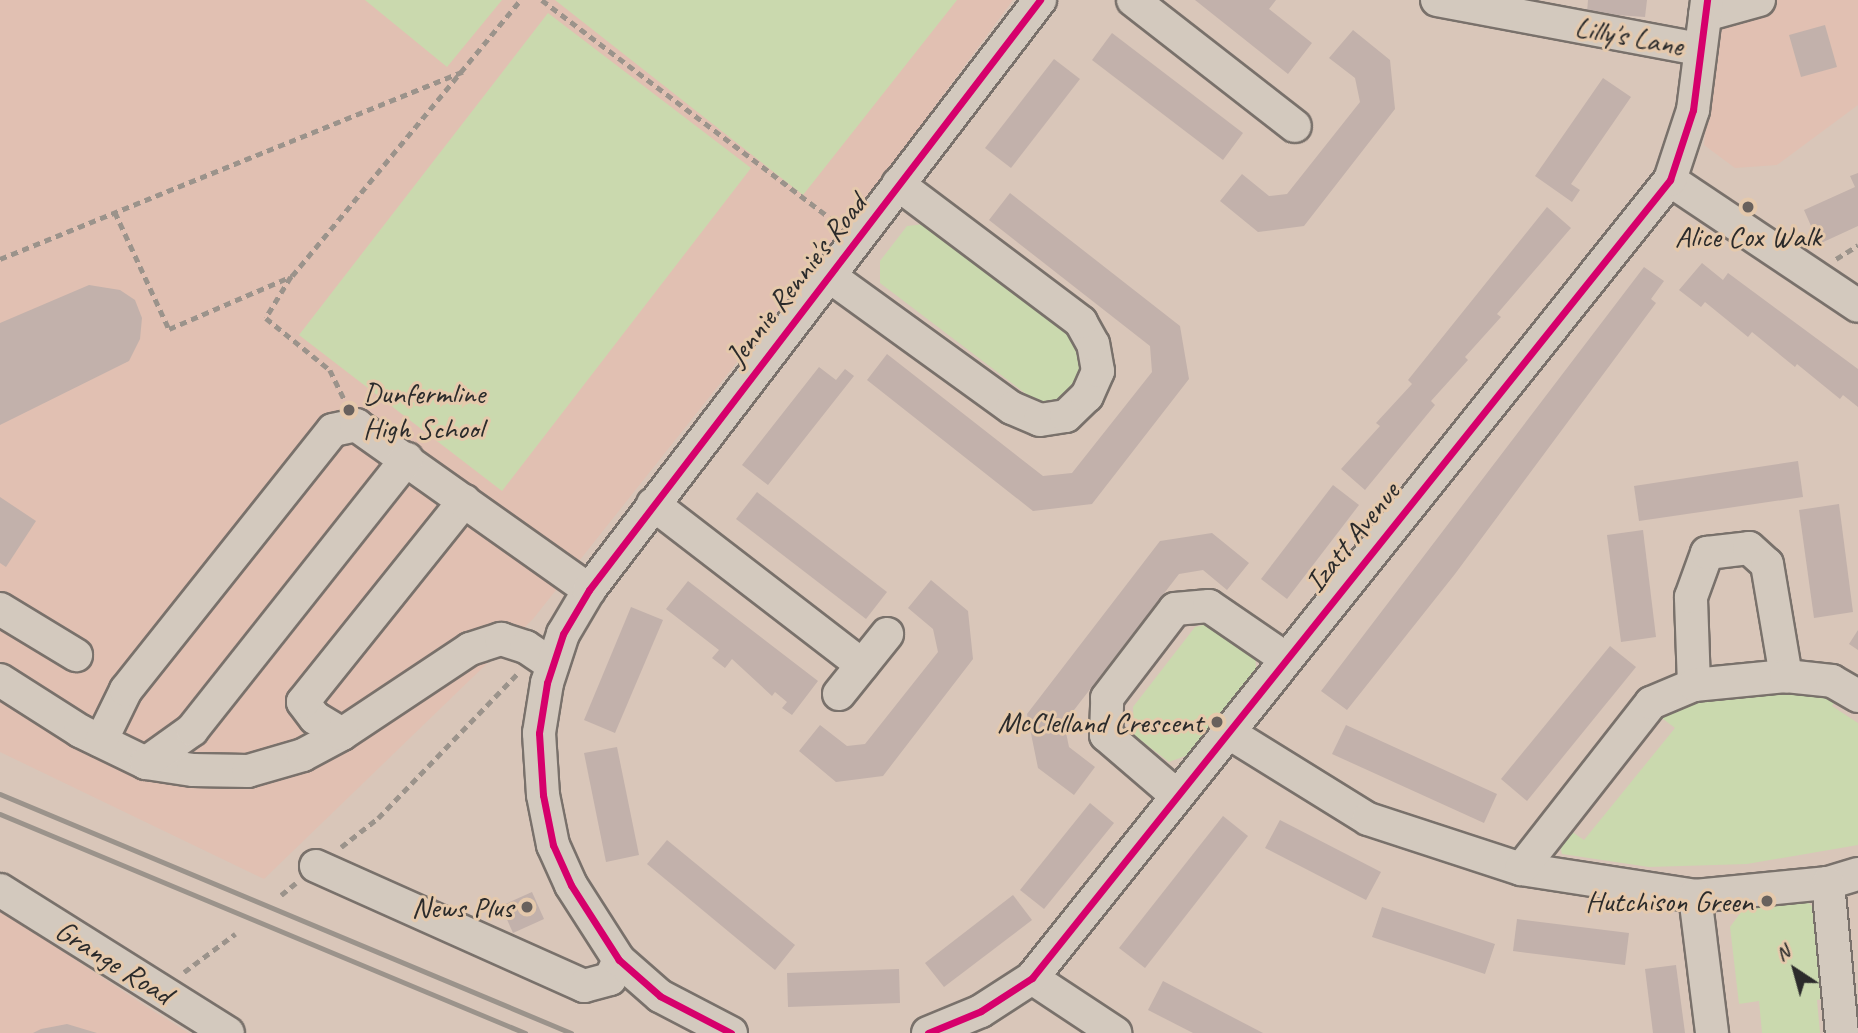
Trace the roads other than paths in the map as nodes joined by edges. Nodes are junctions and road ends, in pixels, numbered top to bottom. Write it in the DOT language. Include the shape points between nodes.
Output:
graph roads {
  1 [pos="1040,0"];
  2 [pos="1133,0"];
  3 [pos="1437,0"];
  4 [pos="1759,0"];
  5 [pos="1706,8"];
  6 [pos="1698,49"];
  7 [pos="1295,126"];
  8 [pos="1670,180"];
  9 [pos="898,184"];
  10 [pos="828,275"];
  11 [pos="1858,306"];
  12 [pos="407,459"];
  13 [pos="464,501"];
  14 [pos="653,504"];
  15 [pos="589,590"];
  16 [pos="0,609"];
  17 [pos="887,634"];
  18 [pos="76,655"];
  19 [pos="1285,658"];
  20 [pos="553,665"];
  21 [pos="863,665"];
  22 [pos="1786,676"];
  23 [pos="0,680"];
  24 [pos="1693,685"];
  25 [pos="839,694"];
  26 [pos="1858,696"];
  27 [pos="1226,731"];
  28 [pos="342,734"];
  29 [pos="101,741"];
  30 [pos="145,763"];
  31 [pos="1176,795"];
  32 [pos="316,866"];
  33 [pos="1521,869"];
  34 [pos="1858,874"];
  35 [pos="1828,883"];
  36 [pos="0,890"];
  37 [pos="1695,896"];
  38 [pos="619,960"];
  39 [pos="1032,978"];
  40 [pos="228,1033"];
  41 [pos="731,1033"];
  42 [pos="928,1033"];
  43 [pos="1115,1033"];
  44 [pos="1712,1033"];
  45 [pos="1842,1033"];
  1 -- 9 [label="street, Jennie Rennie's Road"];
  2 -- 7 [label="street"];
  3 -- 6 [label="street, Lilly's Lane"];
  4 -- 5 [label="street"];
  5 -- 6 [label="street, Izatt Avenue"];
  6 -- 8 [label="street, Izatt Avenue" via="1693,110"];
  8 -- 11 [label="street"];
  8 -- 19 [label="street, Izatt Avenue"];
  9 -- 10 [label="street, Jennie Rennie's Road"];
  9 -- 10 [label="street, Jennie Rennie's Road" via="1081,322 1093,344 1098,371 1087,396 1066,416 1040,420 1012,408"];
  10 -- 14 [label="street, Jennie Rennie's Road"];
  12 -- 13 [label="street"];
  12 -- 29 [label="street" via="356,425 333,430 126,690"];
  12 -- 30 [label="street" via="192,730"];
  13 -- 15 [label="street"];
  13 -- 28 [label="street" via="303,702 315,718"];
  14 -- 15 [label="street, Jennie Rennie's Road"];
  14 -- 21 [label="street"];
  15 -- 20 [label="street" via="563,634"];
  16 -- 18 [label="street"];
  17 -- 21 [label="street"];
  19 -- 27 [label="street, Izatt Avenue"];
  19 -- 31 [label="street" via="1209,606 1175,609 1107,698 1106,735"];
  20 -- 28 [label="street" via="526,647 501,639 470,649"];
  20 -- 38 [label="street" via="539,733 543,795 553,845 592,923"];
  21 -- 25 [label="street"];
  22 -- 24 [label="street"];
  22 -- 24 [label="street" via="1767,564 1749,548 1707,553 1691,597"];
  22 -- 26 [label="street" via="1832,681"];
  23 -- 29 [label="street"];
  24 -- 33 [label="street" via="1651,703"];
  27 -- 31 [label="street, Izatt Avenue"];
  27 -- 33 [label="street" via="1368,819"];
  28 -- 30 [label="street" via="303,755 248,771"];
  29 -- 30 [label="street"];
  31 -- 39 [label="street, Izatt Avenue"];
  32 -- 38 [label="street" via="584,986 610,979"];
  33 -- 37 [label="street"];
  34 -- 35 [label="street"];
  35 -- 37 [label="street"];
  35 -- 45 [label="street"];
  36 -- 40 [label="street, Grange Road"];
  37 -- 44 [label="street"];
  38 -- 41 [label="street" via="660,996"];
  39 -- 42 [label="street, Izatt Avenue" via="981,1012"];
  39 -- 43 [label="street"];
}
